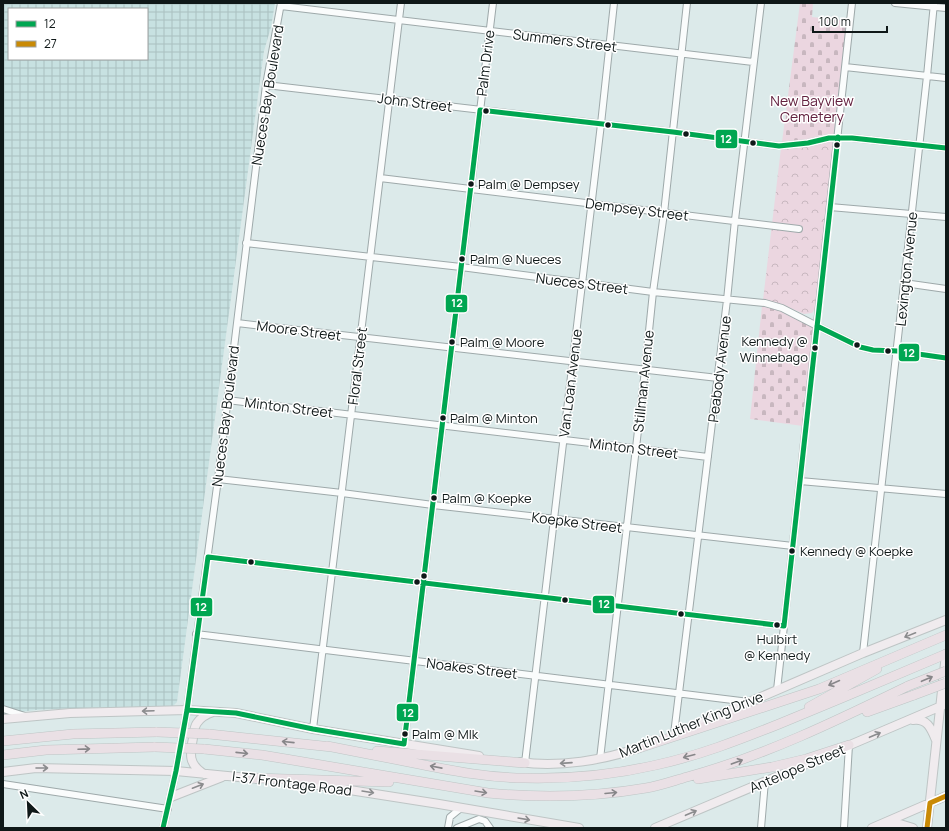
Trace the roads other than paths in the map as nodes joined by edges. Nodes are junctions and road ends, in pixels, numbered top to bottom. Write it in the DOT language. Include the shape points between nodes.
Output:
graph roads {
  1 [pos="401,3"];
  2 [pos="493,3"];
  3 [pos="614,3"];
  4 [pos="687,3"];
  5 [pos="761,3"];
  6 [pos="852,3"];
  7 [pos="896,3"];
  8 [pos="281,5"];
  9 [pos="934,5"];
  10 [pos="946,8"];
  11 [pos="399,20"];
  12 [pos="489,31"];
  13 [pos="609,45"];
  14 [pos="681,54"];
  15 [pos="753,62"];
  16 [pos="845,67"];
  17 [pos="927,76"];
  18 [pos="946,78"];
  19 [pos="266,85"];
  20 [pos="389,99"];
  21 [pos="480,110"];
  22 [pos="601,124"];
  23 [pos="673,132"];
  24 [pos="838,137"];
  25 [pos="744,142"];
  26 [pos="920,145"];
  27 [pos="946,148"];
  28 [pos="380,178"];
  29 [pos="470,189"];
  30 [pos="591,204"];
  31 [pos="830,207"];
  32 [pos="664,213"];
  33 [pos="912,213"];
  34 [pos="946,217"];
  35 [pos="735,220"];
  36 [pos="799,229"];
  37 [pos="246,243"];
  38 [pos="370,257"];
  39 [pos="461,267"];
  40 [pos="582,283"];
  41 [pos="904,283"];
  42 [pos="946,288"];
  43 [pos="653,292"];
  44 [pos="727,300"];
  45 [pos="237,323"];
  46 [pos="817,326"];
  47 [pos="361,337"];
  48 [pos="452,347"];
  49 [pos="897,351"];
  50 [pos="946,358"];
  51 [pos="573,361"];
  52 [pos="645,370"];
  53 [pos="718,378"];
  54 [pos="227,400"];
  55 [pos="351,415"];
  56 [pos="442,426"];
  57 [pos="563,440"];
  58 [pos="636,449"];
  59 [pos="708,457"];
  60 [pos="218,479"];
  61 [pos="800,482"];
  62 [pos="882,488"];
  63 [pos="342,492"];
  64 [pos="946,494"];
  65 [pos="433,505"];
  66 [pos="554,519"];
  67 [pos="627,528"];
  68 [pos="698,535"];
  69 [pos="792,546"];
  70 [pos="208,557"];
  71 [pos="332,572"];
  72 [pos="423,583"];
  73 [pos="544,597"];
  74 [pos="618,606"];
  75 [pos="689,614"];
  76 [pos="946,620"];
  77 [pos="784,626"];
  78 [pos="196,634"];
  79 [pos="946,635"];
  80 [pos="323,649"];
  81 [pos="908,651"];
  82 [pos="863,653"];
  83 [pos="946,654"];
  84 [pos="414,661"];
  85 [pos="946,671"];
  86 [pos="535,676"];
  87 [pos="946,683"];
  88 [pos="608,685"];
  89 [pos="777,690"];
  90 [pos="679,693"];
  91 [pos="748,702"];
  92 [pos="943,706"];
  93 [pos="3,709"];
  94 [pos="187,710"];
  95 [pos="213,712"];
  96 [pos="27,716"];
  97 [pos="3,719"];
  98 [pos="910,720"];
  99 [pos="778,724"];
  100 [pos="822,727"];
  101 [pos="313,729"];
  102 [pos="674,734"];
  103 [pos="3,740"];
  104 [pos="936,740"];
  105 [pos="404,744"];
  106 [pos="849,745"];
  107 [pos="327,746"];
  108 [pos="636,749"];
  109 [pos="3,755"];
  110 [pos="600,759"];
  111 [pos="525,763"];
  112 [pos="176,771"];
  113 [pos="3,772"];
  114 [pos="204,774"];
  115 [pos="225,776"];
  116 [pos="252,778"];
  117 [pos="765,781"];
  118 [pos="3,784"];
  119 [pos="647,788"];
  120 [pos="463,789"];
  121 [pos="946,796"];
  122 [pos="171,797"];
  123 [pos="930,803"];
  124 [pos="439,804"];
  125 [pos="461,808"];
  126 [pos="168,809"];
  127 [pos="450,817"];
  128 [pos="659,827"];
  129 [pos="163,828"];
  130 [pos="448,828"];
  131 [pos="457,828"];
  132 [pos="490,828"];
  133 [pos="579,828"];
  134 [pos="761,828"];
  135 [pos="844,828"];
  136 [pos="872,828"];
  137 [pos="913,828"];
  138 [pos="927,828"];
  1 -- 11 [label="street, Floral Street"];
  2 -- 12 [label="street, Palm Drive"];
  3 -- 13 [label="street, Van Loan Avenue"];
  4 -- 14 [label="street, Stillman Avenue"];
  5 -- 15 [label="street, Peabody Avenue"];
  6 -- 16 [label="street"];
  7 -- 9 [label="street"];
  8 -- 11 [label="street, Summers Street"];
  8 -- 19 [label="street, Nueces Bay Boulevard"];
  9 -- 10 [label="street"];
  9 -- 17 [label="street, Lexington Avenue"];
  11 -- 12 [label="street, Summers Street"];
  11 -- 20 [label="street, Floral Street"];
  12 -- 13 [label="street, Summers Street"];
  12 -- 21 [label="street, Palm Drive"];
  13 -- 14 [label="street, Summers Street"];
  13 -- 22 [label="street, Van Loan Avenue"];
  14 -- 15 [label="street, Summers Street"];
  14 -- 23 [label="street, Stillman Avenue"];
  15 -- 25 [label="street, Peabody Avenue"];
  16 -- 17 [label="street"];
  16 -- 24 [label="street"];
  17 -- 18 [label="street"];
  17 -- 26 [label="street, Lexington Avenue"];
  19 -- 20 [label="street, John Street"];
  19 -- 37 [label="street, Nueces Bay Boulevard"];
  20 -- 21 [label="street, John Street"];
  20 -- 28 [label="street, Floral Street"];
  21 -- 22 [label="street, John Street"];
  21 -- 29 [label="street, Palm Drive"];
  22 -- 23 [label="street, John Street"];
  22 -- 30 [label="street, Van Loan Avenue"];
  23 -- 25 [label="street, John Street"];
  23 -- 32 [label="street, Stillman Avenue"];
  24 -- 25 [label="street, John Street" via="779,146"];
  24 -- 26 [label="street, John Street"];
  24 -- 31 [label="street"];
  25 -- 35 [label="street, Peabody Avenue"];
  26 -- 27 [label="street, John Street"];
  26 -- 33 [label="street, Lexington Avenue"];
  28 -- 29 [label="street, Dempsey Street"];
  28 -- 38 [label="street, Floral Street"];
  29 -- 30 [label="street, Dempsey Street"];
  29 -- 39 [label="street, Palm Drive"];
  30 -- 32 [label="street, Dempsey Street"];
  30 -- 40 [label="street, Van Loan Avenue"];
  31 -- 33 [label="street"];
  31 -- 46 [label="street"];
  32 -- 35 [label="street, Dempsey Street"];
  32 -- 43 [label="street, Stillman Avenue"];
  33 -- 34 [label="street"];
  33 -- 41 [label="street, Lexington Avenue"];
  35 -- 36 [label="street, Dempsey Street"];
  35 -- 44 [label="street, Peabody Avenue"];
  37 -- 38 [label="street, Nueces Street"];
  37 -- 45 [label="street, Nueces Bay Boulevard"];
  38 -- 39 [label="street, Nueces Street"];
  38 -- 47 [label="street, Floral Street"];
  39 -- 40 [label="street, Nueces Street"];
  39 -- 48 [label="street, Palm Drive"];
  40 -- 43 [label="street, Nueces Street"];
  40 -- 51 [label="street, Van Loan Avenue"];
  41 -- 42 [label="street"];
  41 -- 49 [label="street, Lexington Avenue"];
  43 -- 44 [label="street, Nueces Street"];
  43 -- 52 [label="street, Stillman Avenue"];
  44 -- 46 [label="street, Nueces Street" via="765,303 782,308"];
  44 -- 53 [label="street, Peabody Avenue"];
  45 -- 47 [label="street, Moore Street"];
  45 -- 54 [label="street, Nueces Bay Boulevard"];
  46 -- 49 [label="street, Nueces Street" via="860,347"];
  46 -- 61 [label="street"];
  47 -- 48 [label="street, Moore Street"];
  47 -- 55 [label="street, Floral Street"];
  48 -- 51 [label="street, Moore Street"];
  48 -- 56 [label="street, Palm Drive"];
  49 -- 50 [label="street, Nueces Street"];
  49 -- 62 [label="street, Lexington Avenue"];
  51 -- 52 [label="street, Moore Street"];
  51 -- 57 [label="street, Van Loan Avenue"];
  52 -- 53 [label="street, Moore Street"];
  52 -- 58 [label="street, Stillman Avenue"];
  53 -- 59 [label="street, Peabody Avenue"];
  54 -- 55 [label="street, Minton Street"];
  54 -- 60 [label="street, Nueces Bay Boulevard"];
  55 -- 56 [label="street, Minton Street"];
  55 -- 63 [label="street, Floral Street"];
  56 -- 57 [label="street, Minton Street"];
  56 -- 65 [label="street, Palm Drive"];
  57 -- 58 [label="street, Minton Street"];
  57 -- 66 [label="street, Van Loan Avenue"];
  58 -- 59 [label="street, Minton Street"];
  58 -- 67 [label="street, Stillman Avenue"];
  59 -- 68 [label="street, Peabody Avenue"];
  60 -- 63 [label="street, Koepke Street"];
  60 -- 70 [label="street, Nueces Bay Boulevard"];
  61 -- 62 [label="street"];
  61 -- 69 [label="street"];
  62 -- 64 [label="street"];
  62 -- 82 [label="street, Lexington Avenue"];
  63 -- 65 [label="street, Koepke Street"];
  63 -- 71 [label="street, Floral Street"];
  65 -- 66 [label="street, Koepke Street"];
  65 -- 72 [label="street, Palm Drive"];
  66 -- 67 [label="street, Koepke Street"];
  66 -- 73 [label="street, Van Loan Avenue"];
  67 -- 68 [label="street, Koepke Street"];
  67 -- 74 [label="street, Stillman Avenue"];
  68 -- 69 [label="street, Koepke Street"];
  68 -- 75 [label="street, Peabody Avenue"];
  69 -- 77 [label="street"];
  70 -- 71 [label="street"];
  70 -- 78 [label="street, Nueces Bay Boulevard"];
  71 -- 72 [label="street"];
  71 -- 80 [label="street, Floral Street"];
  72 -- 73 [label="street"];
  72 -- 84 [label="street, Palm Drive"];
  73 -- 74 [label="street"];
  73 -- 86 [label="street, Van Loan Avenue"];
  74 -- 75 [label="street"];
  74 -- 88 [label="street, Stillman Avenue"];
  75 -- 77 [label="street"];
  75 -- 90 [label="street, Peabody Avenue"];
  76 -- 82 [label="main road, Martin Luther King Drive, one-way"];
  77 -- 89 [label="street"];
  78 -- 80 [label="street, Noakes Street"];
  78 -- 94 [label="street, Nueces Bay Boulevard"];
  79 -- 81 [label="highway"];
  80 -- 84 [label="street, Noakes Street"];
  80 -- 101 [label="street, Floral Street"];
  81 -- 99 [label="highway"];
  81 -- 108 [label="highway, one-way" via="819,690"];
  82 -- 89 [label="main road, Martin Luther King Drive"];
  83 -- 92 [label="main road"];
  83 -- 99 [label="highway"];
  84 -- 86 [label="street, Noakes Street"];
  84 -- 105 [label="street, Palm Drive"];
  100 -- 85 [label="highway, one-way, bridge"];
  86 -- 88 [label="street, Noakes Street"];
  86 -- 111 [label="street, Van Loan Avenue"];
  87 -- 100 [label="highway, bridge"];
  88 -- 90 [label="street, Noakes Street"];
  88 -- 110 [label="street, Stillman Avenue"];
  89 -- 91 [label="main road, Martin Luther King Drive"];
  90 -- 91 [label="street, Noakes Street"];
  90 -- 102 [label="street, Peabody Avenue"];
  91 -- 102 [label="main road, Martin Luther King Drive"];
  92 -- 98 [label="main road, Antelope Street"];
  92 -- 104 [label="main road"];
  93 -- 96 [label="street"];
  94 -- 95 [label="main road, Martin Luther King Drive"];
  94 -- 96 [label="main road, one-way"];
  94 -- 112 [label="street, Nueces Bay Boulevard"];
  95 -- 101 [label="main road, Martin Luther King Drive" via="236,713"];
  95 -- 114 [label="main road" via="196,724 190,754 195,767"];
  96 -- 97 [label="main road"];
  98 -- 104 [label="main road" via="918,719 926,723"];
  106 -- 98 [label="main road, Antelope Street, one-way"];
  99 -- 107 [label="highway, one-way" via="700,753 664,763 578,777 524,778 484,775"];
  119 -- 100 [label="highway, one-way" via="753,756"];
  101 -- 105 [label="main road, Martin Luther King Drive"];
  102 -- 108 [label="main road, Martin Luther King Drive"];
  107 -- 103 [label="highway, one-way, bridge" via="209,734 157,732 73,734"];
  104 -- 123 [label="main road"];
  105 -- 111 [label="main road, Martin Luther King Drive"];
  106 -- 117 [label="main road, Antelope Street"];
  106 -- 119 [label="highway" via="772,767"];
  106 -- 135 [label="street"];
  107 -- 111 [label="highway"];
  108 -- 110 [label="main road, Martin Luther King Drive"];
  109 -- 120 [label="highway, one-way, bridge" via="46,750 155,747 204,750 262,755"];
  110 -- 111 [label="main road, Martin Luther King Drive, one-way" via="549,764"];
  113 -- 112 [label="main road, I-37 Frontage Road, one-way" via="36,768"];
  112 -- 114 [label="main road, I-37 Frontage Road"];
  112 -- 122 [label="street, Nueces Bay Boulevard"];
  114 -- 115 [label="main road, I-37 Frontage Road"];
  115 -- 116 [label="main road, I-37 Frontage Road"];
  122 -- 115 [label="main road, one-way"];
  116 -- 120 [label="highway" via="381,781"];
  116 -- 124 [label="main road, I-37 Frontage Road, one-way" via="328,786"];
  128 -- 117 [label="main road, Antelope Street, one-way"];
  117 -- 134 [label="street"];
  118 -- 126 [label="street"];
  120 -- 119 [label="highway, one-way" via="521,796 550,796 613,793"];
  121 -- 123 [label="main road"];
  122 -- 126 [label="street, Nueces Bay Boulevard"];
  123 -- 136 [label="main road"];
  123 -- 138 [label="main road"];
  124 -- 125 [label="main road, I-37 Frontage Road"];
  124 -- 127 [label="street" via="446,808"];
  125 -- 127 [label="street"];
  125 -- 133 [label="main road, I-37 Frontage Road, one-way"];
  126 -- 129 [label="street, Nueces Bay Boulevard"];
  127 -- 130 [label="street"];
  131 -- 132 [label="street" via="475,820 483,820"];
  136 -- 137 [label="main road" via="895,824"];
}
